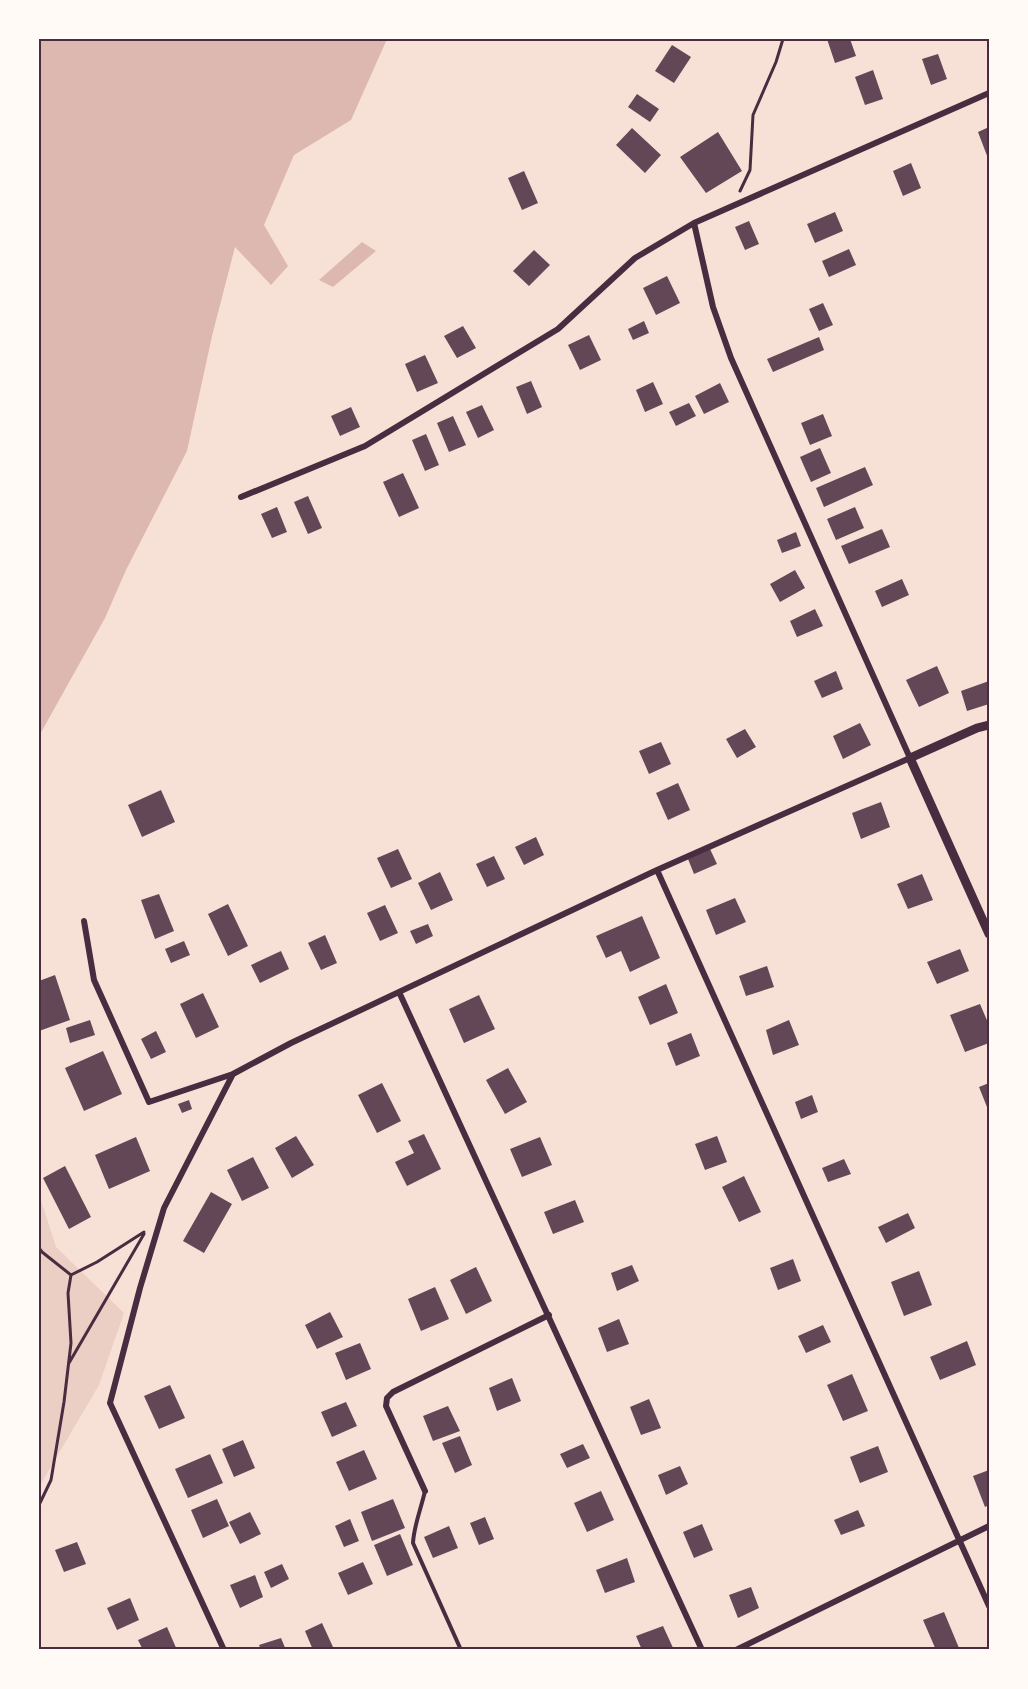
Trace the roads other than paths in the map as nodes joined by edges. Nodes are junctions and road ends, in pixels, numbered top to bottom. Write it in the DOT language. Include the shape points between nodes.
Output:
graph roads {
  1 [pos="989,93"];
  2 [pos="694,222"];
  3 [pos="241,497"];
  4 [pos="989,725"];
  5 [pos="910,758"];
  6 [pos="657,870"];
  7 [pos="84,921"];
  8 [pos="989,934"];
  9 [pos="399,992"];
  10 [pos="233,1074"];
  11 [pos="549,1315"];
  12 [pos="425,1491"];
  13 [pos="989,1526"];
  14 [pos="960,1539"];
  15 [pos="989,1606"];
  16 [pos="224,1650"];
  17 [pos="461,1650"];
  18 [pos="702,1650"];
  19 [pos="736,1650"];
  1 -- 2 [label="street"];
  2 -- 3 [label="street" via="635,258 558,329 365,446"];
  2 -- 5 [label="street" via="713,307 731,358"];
  4 -- 5 [label="street"];
  5 -- 6 [label="street"];
  5 -- 8 [label="street"];
  6 -- 9 [label="street"];
  6 -- 14 [label="street"];
  7 -- 10 [label="street" via="94,980 149,1102"];
  9 -- 10 [label="street"];
  9 -- 11 [label="street"];
  10 -- 16 [label="street" via="164,1208 110,1403"];
  11 -- 12 [label="street" via="387,1398 386,1406"];
  11 -- 18 [label="street"];
  12 -- 17 [label="lane" via="414,1525 413,1543"];
  13 -- 14 [label="street"];
  14 -- 15 [label="street"];
  14 -- 19 [label="street"];
}
